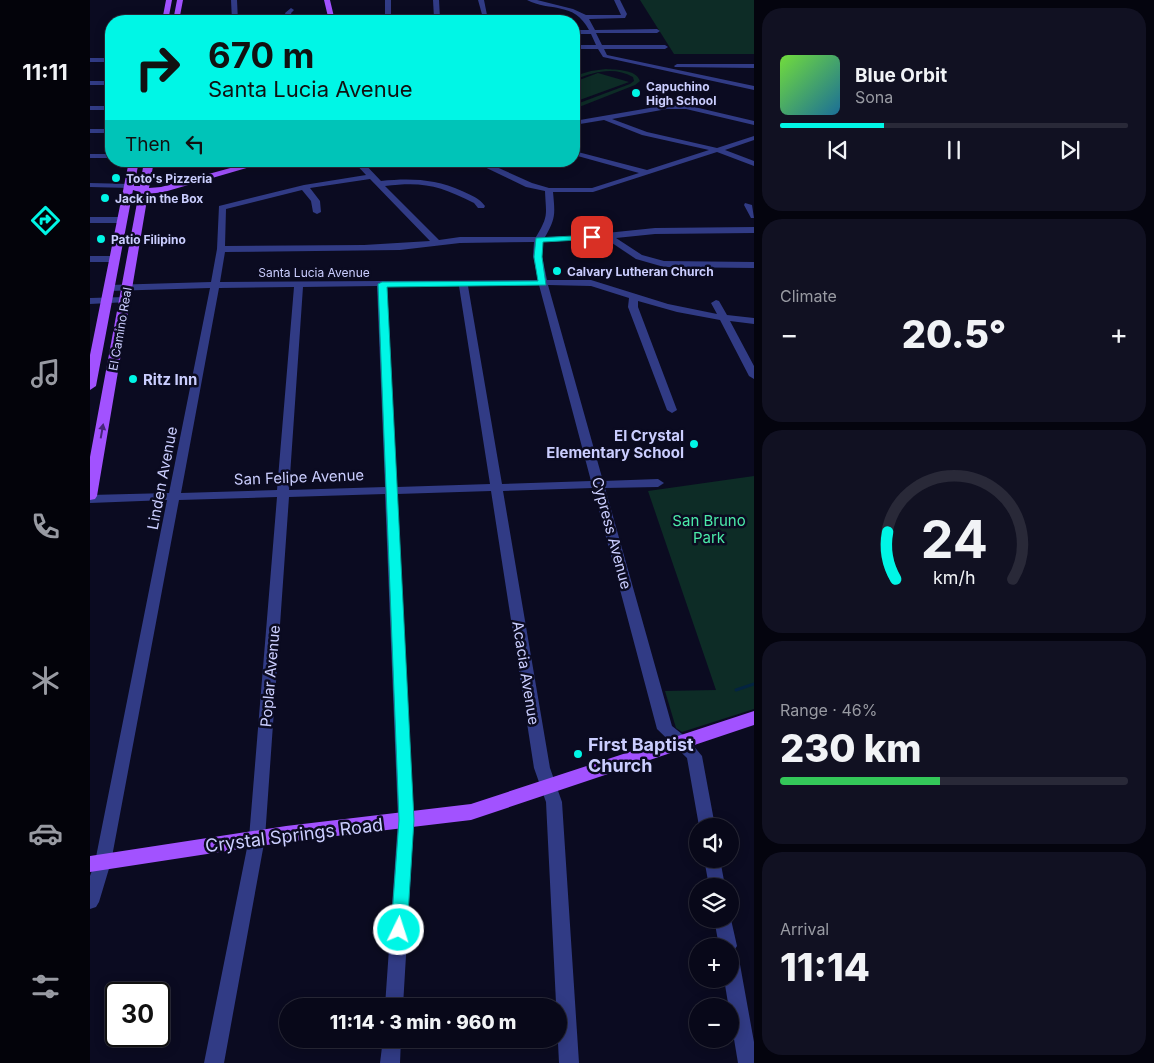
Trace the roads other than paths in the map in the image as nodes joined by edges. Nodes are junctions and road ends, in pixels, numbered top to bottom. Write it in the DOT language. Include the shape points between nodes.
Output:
graph roads {
  1 [pos="169,0"];
  2 [pos="180,0"];
  3 [pos="227,0"];
  4 [pos="234,0"];
  5 [pos="327,0"];
  6 [pos="388,0"];
  7 [pos="436,0"];
  8 [pos="481,0"];
  9 [pos="530,0"];
  10 [pos="617,0"];
  11 [pos="227,9"];
  12 [pos="291,10"];
  13 [pos="166,15"];
  14 [pos="177,15"];
  15 [pos="235,15"];
  16 [pos="288,15"];
  17 [pos="331,15"];
  18 [pos="388,15"];
  19 [pos="437,15"];
  20 [pos="485,15"];
  21 [pos="585,17"];
  22 [pos="656,31"];
  23 [pos="580,32"];
  24 [pos="593,32"];
  25 [pos="580,47"];
  26 [pos="600,47"];
  27 [pos="666,47"];
  28 [pos="90,60"];
  29 [pos="105,60"];
  30 [pos="652,66"];
  31 [pos="754,66"];
  32 [pos="90,83"];
  33 [pos="105,83"];
  34 [pos="754,88"];
  35 [pos="90,108"];
  36 [pos="105,108"];
  37 [pos="603,117"];
  38 [pos="580,121"];
  39 [pos="754,123"];
  40 [pos="90,131"];
  41 [pos="105,131"];
  42 [pos="754,138"];
  43 [pos="718,150"];
  44 [pos="580,154"];
  45 [pos="90,156"];
  46 [pos="105,156"];
  47 [pos="754,164"];
  48 [pos="133,167"];
  49 [pos="148,167"];
  50 [pos="245,167"];
  51 [pos="363,167"];
  52 [pos="489,167"];
  53 [pos="650,173"];
  54 [pos="375,180"];
  55 [pos="90,185"];
  56 [pos="130,186"];
  57 [pos="304,187"];
  58 [pos="145,189"];
  59 [pos="549,190"];
  60 [pos="748,205"];
  61 [pos="481,206"];
  62 [pos="317,212"];
  63 [pos="754,216"];
  64 [pos="90,220"];
  65 [pos="123,220"];
  66 [pos="754,230"];
  67 [pos="607,235"];
  68 [pos="539,240"];
  69 [pos="435,242"];
  70 [pos="221,249"];
  71 [pos="115,259"];
  72 [pos="90,260"];
  73 [pos="754,266"];
  74 [pos="543,283"];
  75 [pos="382,284"];
  76 [pos="463,284"];
  77 [pos="215,285"];
  78 [pos="299,285"];
  79 [pos="128,286"];
  80 [pos="110,288"];
  81 [pos="634,297"];
  82 [pos="107,300"];
  83 [pos="125,300"];
  84 [pos="90,301"];
  85 [pos="716,302"];
  86 [pos="724,318"];
  87 [pos="754,321"];
  88 [pos="94,347"];
  89 [pos="754,376"];
  90 [pos="90,386"];
  91 [pos="672,410"];
  92 [pos="658,483"];
  93 [pos="599,485"];
  94 [pos="496,488"];
  95 [pos="392,490"];
  96 [pos="284,493"];
  97 [pos="175,496"];
  98 [pos="90,498"];
  99 [pos="754,718"];
  100 [pos="682,742"];
  101 [pos="549,787"];
  102 [pos="706,818"];
  103 [pos="406,820"];
  104 [pos="257,838"];
  105 [pos="96,863"];
  106 [pos="90,902"];
  107 [pos="735,988"];
  108 [pos="395,998"];
  109 [pos="391,1048"];
  110 [pos="214,1063"];
  111 [pos="390,1063"];
  112 [pos="569,1063"];
  113 [pos="748,1063"];
  1 -- 13 [label="main road"];
  2 -- 14 [label="main road"];
  3 -- 11 [label="street"];
  4 -- 15 [label="street"];
  5 -- 17 [label="main road"];
  6 -- 18 [label="street"];
  7 -- 19 [label="street"];
  8 -- 20 [label="street"];
  9 -- 21 [label="street" via="571,10"];
  10 -- 21 [label="street" via="623,17"];
  12 -- 16 [label="street"];
  21 -- 24 [label="street"];
  22 -- 24 [label="street"];
  23 -- 24 [label="street"];
  24 -- 26 [label="street"];
  25 -- 26 [label="street"];
  26 -- 27 [label="street"];
  26 -- 30 [label="street" via="605,56"];
  28 -- 29 [label="street"];
  30 -- 31 [label="street"];
  30 -- 34 [label="street"];
  32 -- 33 [label="street"];
  35 -- 36 [label="street"];
  37 -- 38 [label="street"];
  37 -- 39 [label="street" via="686,107"];
  37 -- 43 [label="street" via="640,133"];
  40 -- 41 [label="street"];
  42 -- 43 [label="street"];
  43 -- 47 [label="street"];
  43 -- 53 [label="street"];
  44 -- 53 [label="street"];
  45 -- 46 [label="street"];
  48 -- 56 [label="main road, El Camino Real"];
  49 -- 58 [label="main road, El Camino Real"];
  50 -- 58 [label="main road" via="161,190"];
  51 -- 54 [label="street"];
  52 -- 59 [label="street" via="529,185"];
  53 -- 59 [label="street" via="593,190"];
  54 -- 57 [label="street, Linden Avenue"];
  54 -- 61 [label="street, Linden Avenue" via="430,181 444,185"];
  54 -- 69 [label="street"];
  55 -- 56 [label="street"];
  56 -- 58 [label="main road"];
  56 -- 65 [label="main road, El Camino Real"];
  57 -- 62 [label="street" via="313,195"];
  57 -- 70 [label="street, Linden Avenue" via="222,208"];
  58 -- 79 [label="main road, El Camino Real"];
  59 -- 68 [label="street, Cypress Avenue" via="552,213"];
  60 -- 63 [label="street"];
  64 -- 65 [label="street"];
  65 -- 71 [label="main road, El Camino Real"];
  66 -- 67 [label="street"];
  67 -- 68 [label="street"];
  67 -- 73 [label="street" via="638,257 664,264"];
  68 -- 69 [label="street"];
  68 -- 74 [label="street, Cypress Avenue" via="538,257"];
  69 -- 70 [label="street" via="373,248"];
  70 -- 77 [label="street, Linden Avenue"];
  71 -- 72 [label="street"];
  71 -- 80 [label="main road, El Camino Real"];
  74 -- 76 [label="street, Santa Lucia Avenue"];
  74 -- 81 [label="street, Santa Lucia Avenue" via="594,283"];
  74 -- 93 [label="street, Cypress Avenue"];
  75 -- 76 [label="street, Santa Lucia Avenue"];
  75 -- 78 [label="street, Santa Lucia Avenue"];
  75 -- 95 [label="street"];
  76 -- 94 [label="street, Acacia Avenue"];
  77 -- 78 [label="street, Santa Lucia Avenue"];
  77 -- 79 [label="street, Santa Lucia Avenue"];
  77 -- 97 [label="street, Linden Avenue"];
  78 -- 96 [label="street, Poplar Avenue"];
  79 -- 80 [label="street, Santa Lucia Avenue"];
  79 -- 83 [label="main road, El Camino Real"];
  80 -- 82 [label="main road, El Camino Real"];
  81 -- 86 [label="street, Santa Lucia Avenue"];
  81 -- 91 [label="street" via="633,307"];
  82 -- 83 [label="street"];
  82 -- 84 [label="street"];
  82 -- 88 [label="main road, El Camino Real"];
  98 -- 83 [label="main road, El Camino Real, one-way"];
  85 -- 86 [label="street"];
  86 -- 87 [label="street, Santa Lucia Avenue"];
  86 -- 89 [label="street"];
  88 -- 90 [label="main road, El Camino Real"];
  92 -- 93 [label="street, San Felipe Avenue"];
  93 -- 94 [label="street, San Felipe Avenue"];
  93 -- 100 [label="street, Cypress Avenue" via="664,729"];
  94 -- 95 [label="street, San Felipe Avenue"];
  94 -- 101 [label="street, Acacia Avenue" via="542,768"];
  95 -- 96 [label="street, San Felipe Avenue"];
  95 -- 103 [label="street"];
  96 -- 97 [label="street, San Felipe Avenue"];
  96 -- 104 [label="street, Poplar Avenue"];
  97 -- 98 [label="street, San Felipe Avenue"];
  97 -- 105 [label="street, Linden Avenue"];
  99 -- 100 [label="main road, Crystal Springs Road"];
  100 -- 101 [label="main road, Crystal Springs Road"];
  100 -- 102 [label="street, Cypress Avenue" via="694,756"];
  101 -- 103 [label="main road, Crystal Springs Road" via="471,812"];
  101 -- 112 [label="street, Acacia Avenue" via="555,808"];
  103 -- 104 [label="main road, Crystal Springs Road"];
  103 -- 108 [label="street"];
  104 -- 105 [label="main road, Crystal Springs Road"];
  104 -- 110 [label="street, Poplar Avenue"];
  105 -- 106 [label="street, Linden Avenue"];
  107 -- 113 [label="street"];
  109 -- 111 [label="street"];
}
